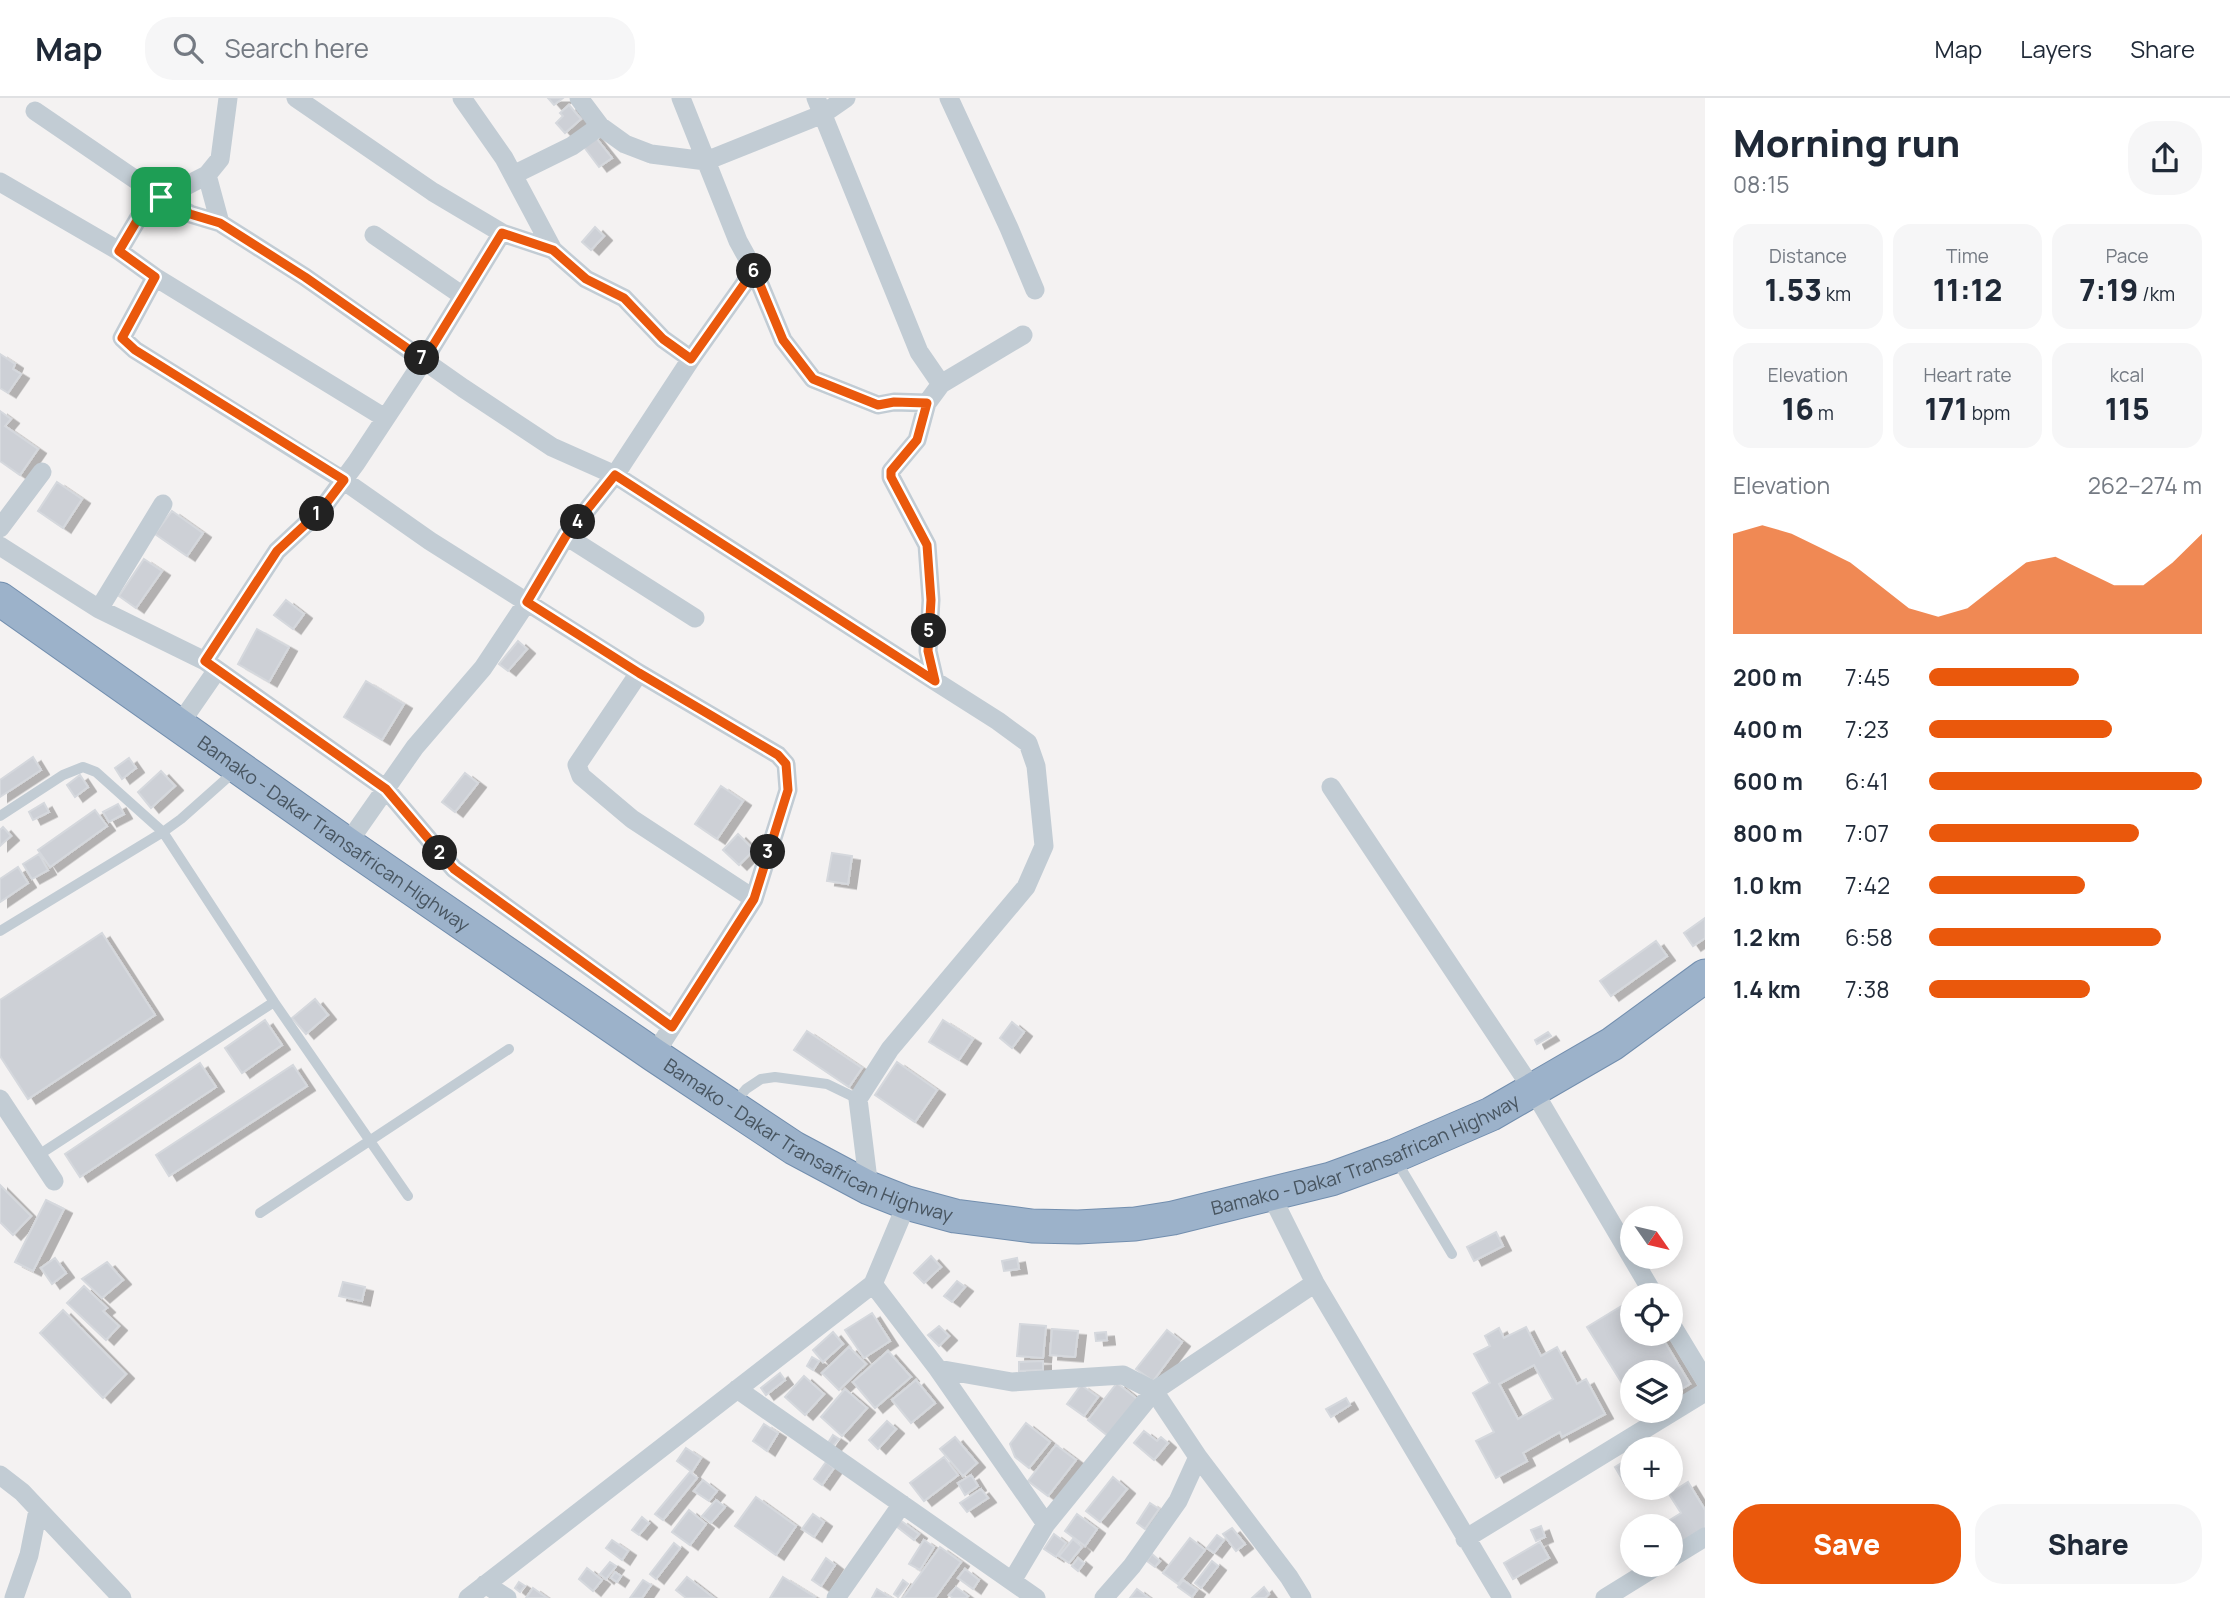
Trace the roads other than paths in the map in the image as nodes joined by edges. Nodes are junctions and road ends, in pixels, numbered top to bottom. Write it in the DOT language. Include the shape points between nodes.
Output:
graph roads {
  1 [pos="228,98"];
  2 [pos="296,98"];
  3 [pos="462,98"];
  4 [pos="579,98"];
  5 [pos="681,98"];
  6 [pos="846,98"];
  7 [pos="949,98"];
  8 [pos="820,106"];
  9 [pos="35,111"];
  10 [pos="600,127"];
  11 [pos="706,161"];
  12 [pos="207,174"];
  13 [pos="513,175"];
  14 [pos="0,182"];
  15 [pos="161,197"];
  16 [pos="220,223"];
  17 [pos="502,233"];
  18 [pos="374,235"];
  19 [pos="553,250"];
  20 [pos="119,251"];
  21 [pos="754,270"];
  22 [pos="155,277"];
  23 [pos="1035,290"];
  24 [pos="463,296"];
  25 [pos="1023,335"];
  26 [pos="691,359"];
  27 [pos="424,360"];
  28 [pos="941,384"];
  29 [pos="927,403"];
  30 [pos="385,418"];
  31 [pos="42,472"];
  32 [pos="615,475"];
  33 [pos="344,480"];
  34 [pos="163,504"];
  35 [pos="0,528"];
  36 [pos="566,536"];
  37 [pos="0,547"];
  38 [pos="0,598"];
  39 [pos="527,602"];
  40 [pos="99,609"];
  41 [pos="695,618"];
  42 [pos="211,666"];
  43 [pos="639,673"];
  44 [pos="935,681"];
  45 [pos="179,725"];
  46 [pos="238,768"];
  47 [pos="1331,787"];
  48 [pos="386,789"];
  49 [pos="0,816"];
  50 [pos="163,832"];
  51 [pos="347,844"];
  52 [pos="754,899"];
  53 [pos="0,931"];
  54 [pos="1705,976"];
  55 [pos="274,1002"];
  56 [pos="672,1027"];
  57 [pos="509,1049"];
  58 [pos="654,1055"];
  59 [pos="1533,1090"];
  60 [pos="0,1099"];
  61 [pos="858,1099"];
  62 [pos="733,1105"];
  63 [pos="370,1140"];
  64 [pos="37,1156"];
  65 [pos="1394,1156"];
  66 [pos="54,1181"];
  67 [pos="869,1188"];
  68 [pos="1271,1195"];
  69 [pos="408,1196"];
  70 [pos="906,1203"];
  71 [pos="260,1213"];
  72 [pos="1452,1254"];
  73 [pos="1315,1283"];
  74 [pos="1647,1283"];
  75 [pos="873,1284"];
  76 [pos="1683,1344"];
  77 [pos="938,1368"];
  78 [pos="1705,1380"];
  79 [pos="737,1389"];
  80 [pos="1154,1391"];
  81 [pos="1705,1392"];
  82 [pos="1198,1457"];
  83 [pos="0,1475"];
  84 [pos="902,1504"];
  85 [pos="38,1510"];
  86 [pos="1046,1524"];
  87 [pos="1705,1537"];
  88 [pos="1465,1539"];
  89 [pos="1683,1551"];
  90 [pos="1639,1577"];
  91 [pos="1012,1581"];
  92 [pos="485,1584"];
  93 [pos="14,1598"];
  94 [pos="122,1598"];
  95 [pos="468,1598"];
  96 [pos="507,1598"];
  97 [pos="836,1598"];
  98 [pos="1037,1598"];
  99 [pos="1104,1598"];
  100 [pos="1302,1598"];
  101 [pos="1502,1598"];
  102 [pos="1605,1598"];
  1 -- 12 [label="street" via="220,159"];
  2 -- 17 [label="street" via="433,192"];
  3 -- 13 [label="street"];
  4 -- 10 [label="street"];
  5 -- 11 [label="street"];
  6 -- 8 [label="street"];
  7 -- 23 [label="street"];
  8 -- 11 [label="street"];
  8 -- 28 [label="street" via="919,352"];
  9 -- 15 [label="street"];
  10 -- 11 [label="street" via="625,144 651,153"];
  10 -- 13 [label="street"];
  11 -- 21 [label="street"];
  12 -- 15 [label="street"];
  12 -- 16 [label="street"];
  13 -- 19 [label="street"];
  14 -- 20 [label="street"];
  15 -- 16 [label="street" via="190,214"];
  15 -- 20 [label="street" via="145,207"];
  16 -- 27 [label="street"];
  17 -- 19 [label="street"];
  17 -- 24 [label="street"];
  18 -- 24 [label="street"];
  19 -- 26 [label="street" via="586,279 624,298 663,339"];
  20 -- 22 [label="street"];
  21 -- 26 [label="street"];
  21 -- 29 [label="street" via="783,340 813,379 878,405"];
  22 -- 30 [label="street"];
  22 -- 33 [label="street" via="122,338"];
  24 -- 27 [label="street"];
  25 -- 28 [label="street"];
  26 -- 32 [label="street"];
  27 -- 30 [label="street"];
  27 -- 32 [label="street" via="552,447"];
  28 -- 29 [label="street"];
  29 -- 44 [label="street" via="917,440 891,477 927,545 928,651"];
  30 -- 33 [label="street"];
  31 -- 35 [label="street"];
  32 -- 36 [label="street"];
  32 -- 44 [label="street"];
  33 -- 39 [label="street"];
  33 -- 42 [label="street" via="322,509 277,551"];
  34 -- 40 [label="street"];
  36 -- 39 [label="street"];
  36 -- 41 [label="street"];
  37 -- 40 [label="street"];
  38 -- 45 [label="highway, Bamako - Dakar Transafrican Highway"];
  39 -- 43 [label="street"];
  39 -- 48 [label="street" via="483,668 415,747"];
  40 -- 42 [label="street"];
  42 -- 45 [label="street"];
  42 -- 48 [label="street"];
  43 -- 52 [label="street" via="786,764 788,790"];
  43 -- 52 [label="street" via="577,765 581,776 632,819"];
  44 -- 61 [label="street" via="1028,743 1044,846 1026,887 890,1049"];
  45 -- 46 [label="highway, Bamako - Dakar Transafrican Highway"];
  46 -- 50 [label="lane"];
  46 -- 51 [label="highway, Bamako - Dakar Transafrican Highway"];
  47 -- 59 [label="street"];
  48 -- 51 [label="street"];
  48 -- 56 [label="street" via="454,869"];
  49 -- 50 [label="lane" via="83,767 96,772"];
  50 -- 53 [label="lane"];
  50 -- 55 [label="lane"];
  51 -- 58 [label="highway, Bamako - Dakar Transafrican Highway"];
  52 -- 56 [label="street"];
  54 -- 59 [label="highway, Bamako - Dakar Transafrican Highway" via="1612,1044"];
  55 -- 63 [label="lane"];
  55 -- 64 [label="lane"];
  56 -- 58 [label="street"];
  57 -- 63 [label="lane"];
  58 -- 62 [label="highway, Bamako - Dakar Transafrican Highway"];
  59 -- 65 [label="highway, Bamako - Dakar Transafrican Highway" via="1491,1114"];
  59 -- 74 [label="street"];
  60 -- 64 [label="street"];
  61 -- 62 [label="lane" via="827,1084 775,1077 761,1079"];
  61 -- 67 [label="street"];
  62 -- 67 [label="highway, Bamako - Dakar Transafrican Highway" via="794,1148"];
  63 -- 69 [label="lane"];
  63 -- 71 [label="lane"];
  64 -- 66 [label="street"];
  65 -- 68 [label="highway, Bamako - Dakar Transafrican Highway"];
  65 -- 72 [label="lane"];
  67 -- 70 [label="highway, Bamako - Dakar Transafrican Highway"];
  68 -- 70 [label="highway, Bamako - Dakar Transafrican Highway" via="1173,1218 1078,1227 1000,1223"];
  68 -- 73 [label="street"];
  70 -- 75 [label="street"];
  73 -- 80 [label="street"];
  73 -- 88 [label="street"];
  75 -- 77 [label="street"];
  75 -- 79 [label="street"];
  76 -- 78 [label="street"];
  77 -- 80 [label="street" via="1012,1382 1123,1375"];
  77 -- 86 [label="street"];
  79 -- 84 [label="street"];
  79 -- 92 [label="street"];
  80 -- 82 [label="street"];
  80 -- 86 [label="street"];
  81 -- 88 [label="street"];
  82 -- 99 [label="street" via="1178,1501"];
  82 -- 100 [label="street"];
  83 -- 85 [label="street"];
  84 -- 91 [label="street"];
  84 -- 97 [label="street"];
  85 -- 93 [label="street"];
  85 -- 94 [label="street"];
  86 -- 91 [label="street"];
  87 -- 89 [label="street"];
  88 -- 101 [label="street"];
  90 -- 102 [label="street"];
  91 -- 98 [label="street"];
  92 -- 95 [label="street"];
  92 -- 96 [label="street"];
}
